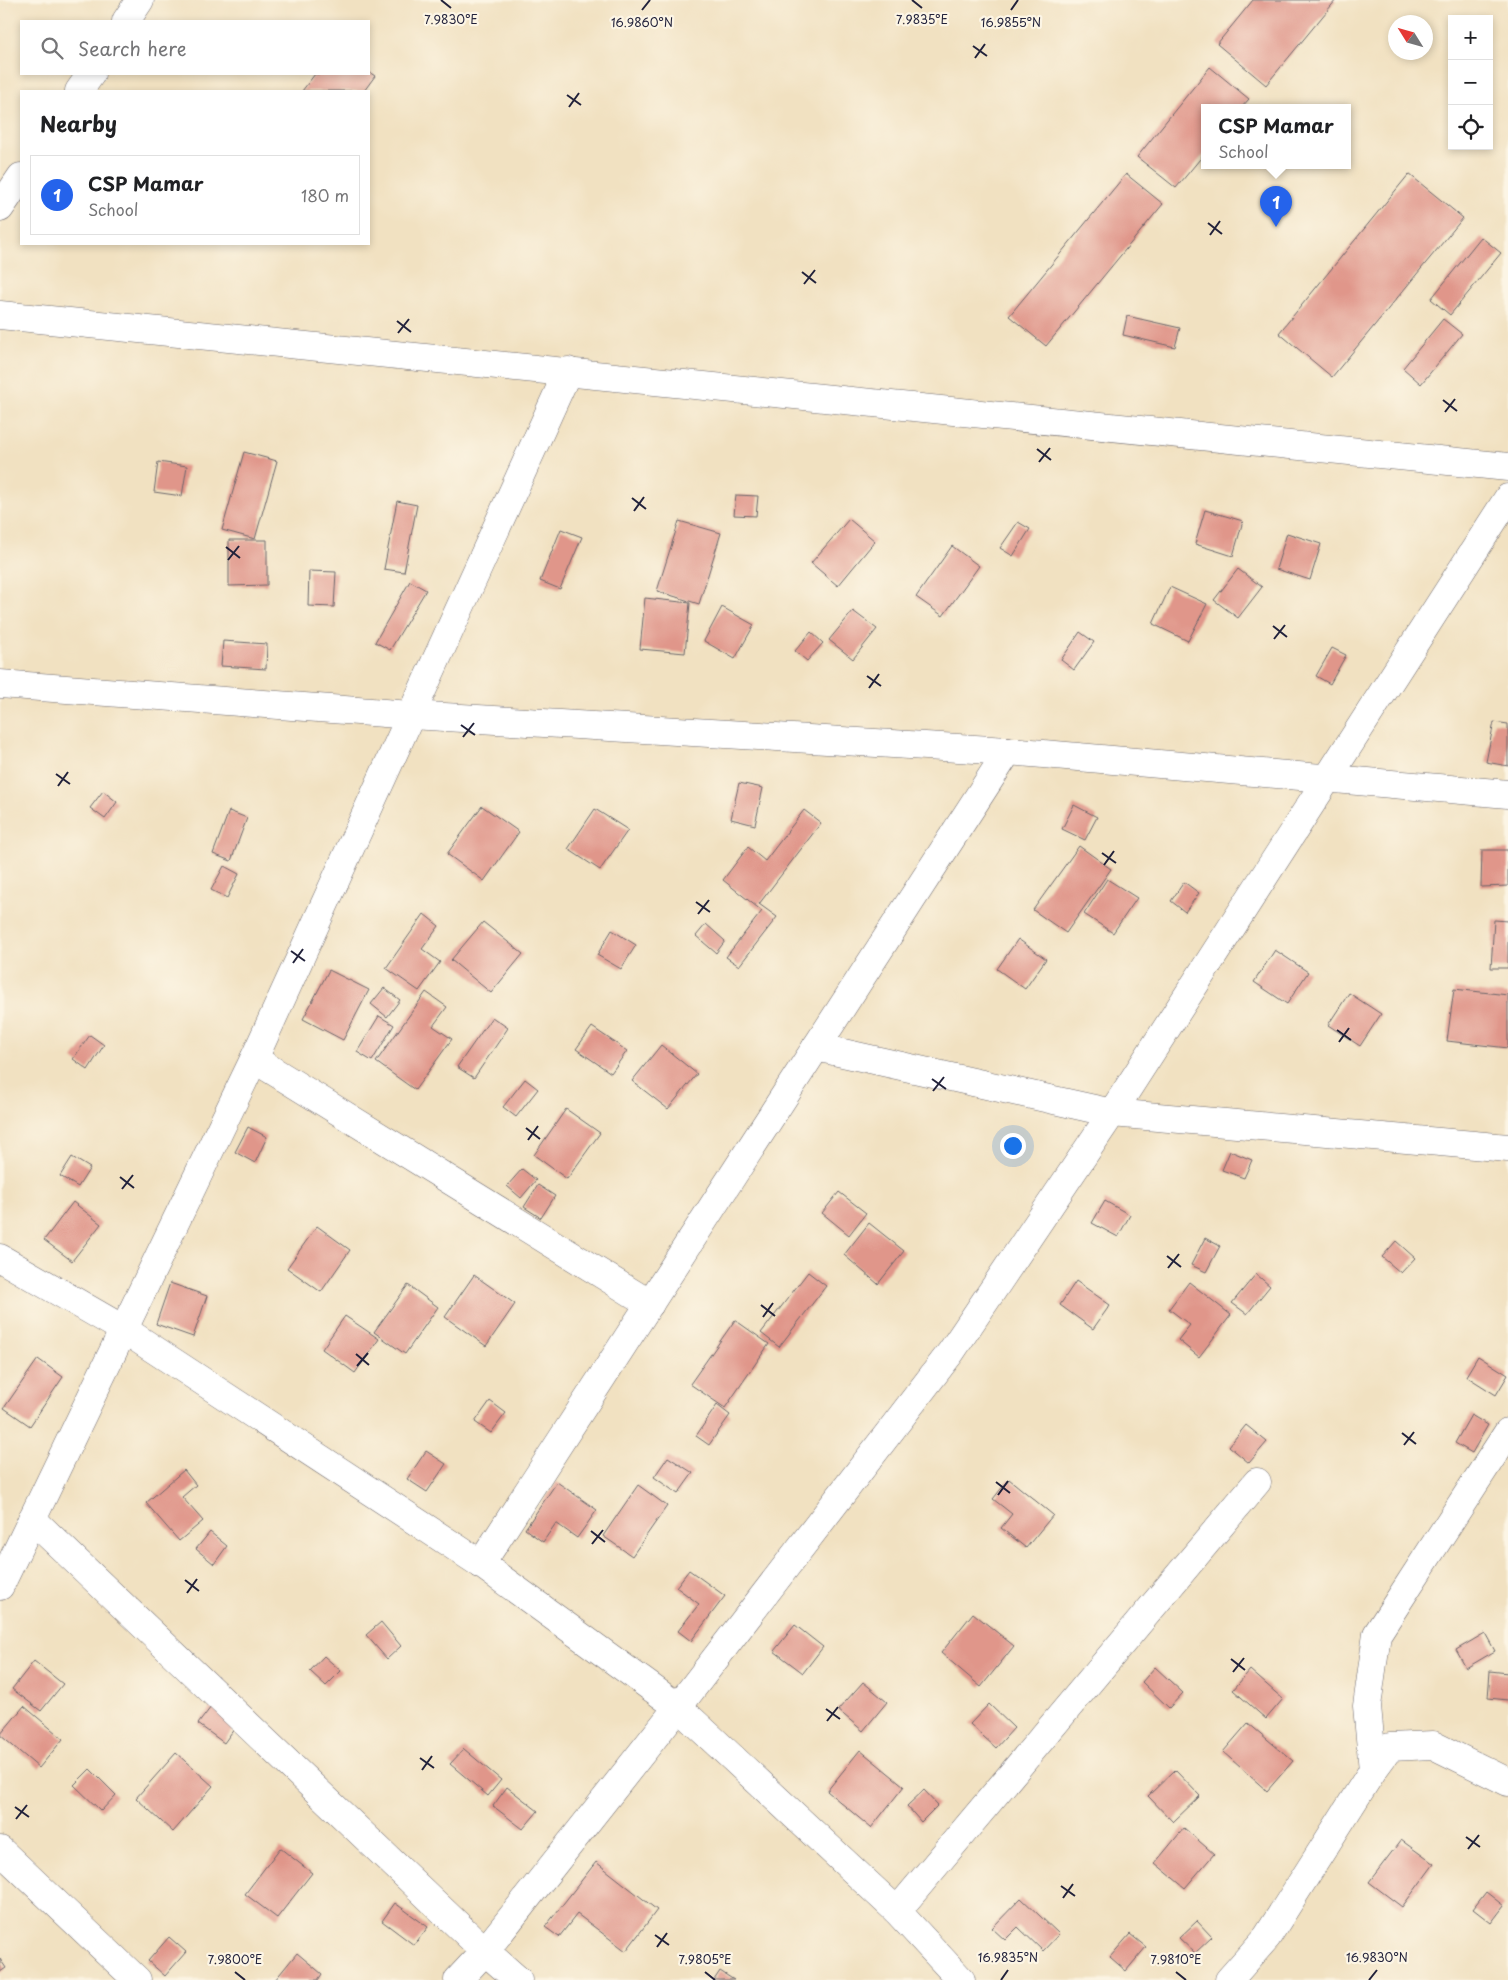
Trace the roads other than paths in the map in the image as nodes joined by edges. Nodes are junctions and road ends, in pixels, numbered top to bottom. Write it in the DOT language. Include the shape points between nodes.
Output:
graph roads {
  1 [pos="140,0"];
  2 [pos="127,20"];
  3 [pos="90,75"];
  4 [pos="80,90"];
  5 [pos="20,178"];
  6 [pos="0,208"];
  7 [pos="0,314"];
  8 [pos="568,371"];
  9 [pos="1508,467"];
  10 [pos="1508,498"];
  11 [pos="0,684"];
  12 [pos="411,715"];
  13 [pos="1008,751"];
  14 [pos="1329,778"];
  15 [pos="1508,794"];
  16 [pos="816,1047"];
  17 [pos="254,1059"];
  18 [pos="1112,1113"];
  19 [pos="1508,1148"];
  20 [pos="0,1258"];
  21 [pos="650,1304"];
  22 [pos="123,1329"];
  23 [pos="1508,1432"];
  24 [pos="1257,1482"];
  25 [pos="32,1519"];
  26 [pos="481,1564"];
  27 [pos="0,1586"];
  28 [pos="678,1707"];
  29 [pos="1373,1770"];
  30 [pos="1508,1782"];
  31 [pos="0,1850"];
  32 [pos="896,1911"];
  33 [pos="485,1951"];
  34 [pos="137,1980"];
  35 [pos="458,1980"];
  36 [pos="518,1980"];
  37 [pos="961,1980"];
  38 [pos="1229,1980"];
  1 -- 2 [label="street"];
  3 -- 4 [label="street"];
  5 -- 6 [label="street"];
  7 -- 8 [label="street"];
  8 -- 9 [label="street"];
  8 -- 12 [label="street"];
  10 -- 14 [label="street"];
  11 -- 12 [label="street"];
  12 -- 13 [label="street"];
  12 -- 17 [label="street"];
  13 -- 14 [label="street"];
  13 -- 16 [label="street"];
  14 -- 15 [label="street"];
  14 -- 18 [label="street"];
  16 -- 18 [label="street"];
  16 -- 21 [label="street"];
  17 -- 21 [label="street"];
  17 -- 22 [label="street"];
  18 -- 19 [label="street"];
  18 -- 28 [label="street" via="951,1352"];
  20 -- 22 [label="street"];
  21 -- 26 [label="street"];
  22 -- 25 [label="street"];
  22 -- 26 [label="street"];
  23 -- 29 [label="street" via="1377,1634 1367,1706"];
  24 -- 32 [label="street"];
  25 -- 27 [label="street"];
  25 -- 33 [label="street"];
  26 -- 28 [label="street"];
  28 -- 32 [label="street"];
  28 -- 33 [label="street"];
  29 -- 30 [label="street" via="1390,1747 1433,1745"];
  29 -- 38 [label="street" via="1267,1937"];
  31 -- 34 [label="street"];
  32 -- 37 [label="street"];
  33 -- 35 [label="street"];
  33 -- 36 [label="street"];
}
